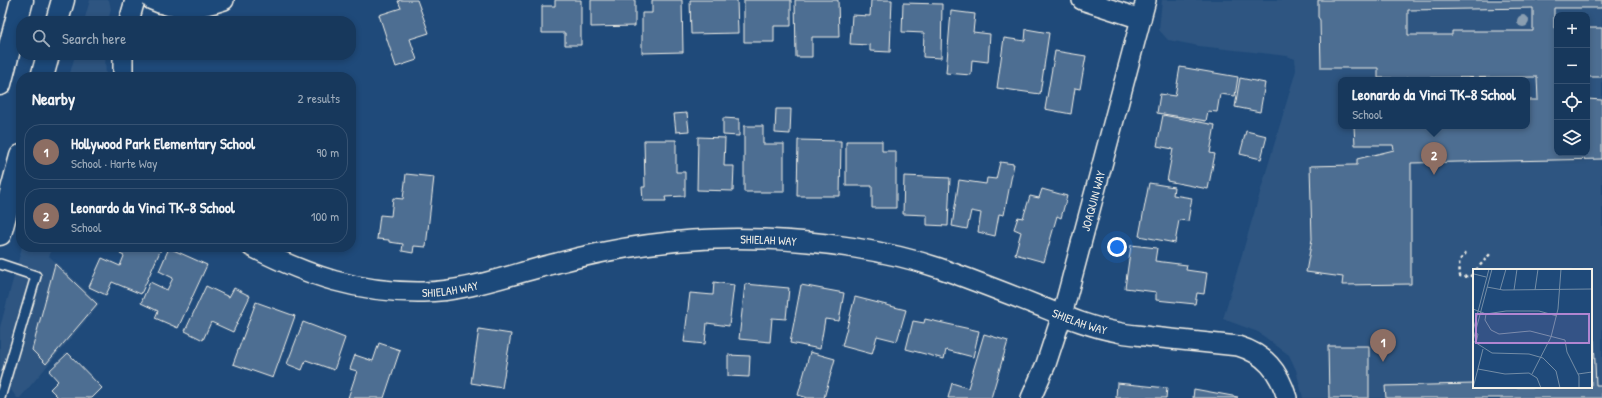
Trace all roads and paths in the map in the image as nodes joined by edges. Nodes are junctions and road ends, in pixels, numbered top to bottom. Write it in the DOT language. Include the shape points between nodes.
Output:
graph roads {
  1 [pos="22,0"];
  2 [pos="63,0"];
  3 [pos="135,0"];
  4 [pos="152,0"];
  5 [pos="224,0"];
  6 [pos="1082,0"];
  7 [pos="1146,0"];
  8 [pos="18,16"];
  9 [pos="58,16"];
  10 [pos="130,16"];
  11 [pos="1142,19"];
  12 [pos="16,23"];
  13 [pos="47,60"];
  14 [pos="123,60"];
  15 [pos="43,72"];
  16 [pos="123,72"];
  17 [pos="0,84"];
  18 [pos="16,175"];
  19 [pos="0,234"];
  20 [pos="262,252"];
  21 [pos="1466,253"];
  22 [pos="1491,253"];
  23 [pos="0,264"];
  24 [pos="1477,269"];
  25 [pos="1473,273"];
  26 [pos="1062,315"];
  27 [pos="0,398"];
  28 [pos="1031,398"];
  29 [pos="1287,398"];
  1 -- 8 [label="main road"];
  2 -- 9 [label="main road"];
  3 -- 10 [label="street"];
  4 -- 5 [label="street" via="186,7 199,7"];
  6 -- 11 [label="street"];
  7 -- 11 [label="street, JOAQUIN WAY"];
  11 -- 26 [label="street, JOAQUIN WAY"];
  12 -- 17 [label="main road"];
  13 -- 15 [label="main road"];
  14 -- 16 [label="street"];
  18 -- 19 [label="main road"];
  20 -- 26 [label="street, SHIELAH WAY" via="323,278 392,291 426,292 490,281 599,252 696,240 763,239 824,244 898,257 936,267"];
  21 -- 25 [label="path" via="1459,261 1460,276 1470,277"];
  22 -- 24 [label="path"];
  23 -- 27 [label="lane" via="36,276"];
  26 -- 28 [label="street, JOAQUIN WAY" via="1046,364"];
  26 -- 29 [label="street, SHIELAH WAY" via="1117,332 1238,346 1250,350 1261,356 1275,371 1283,384"];
}
